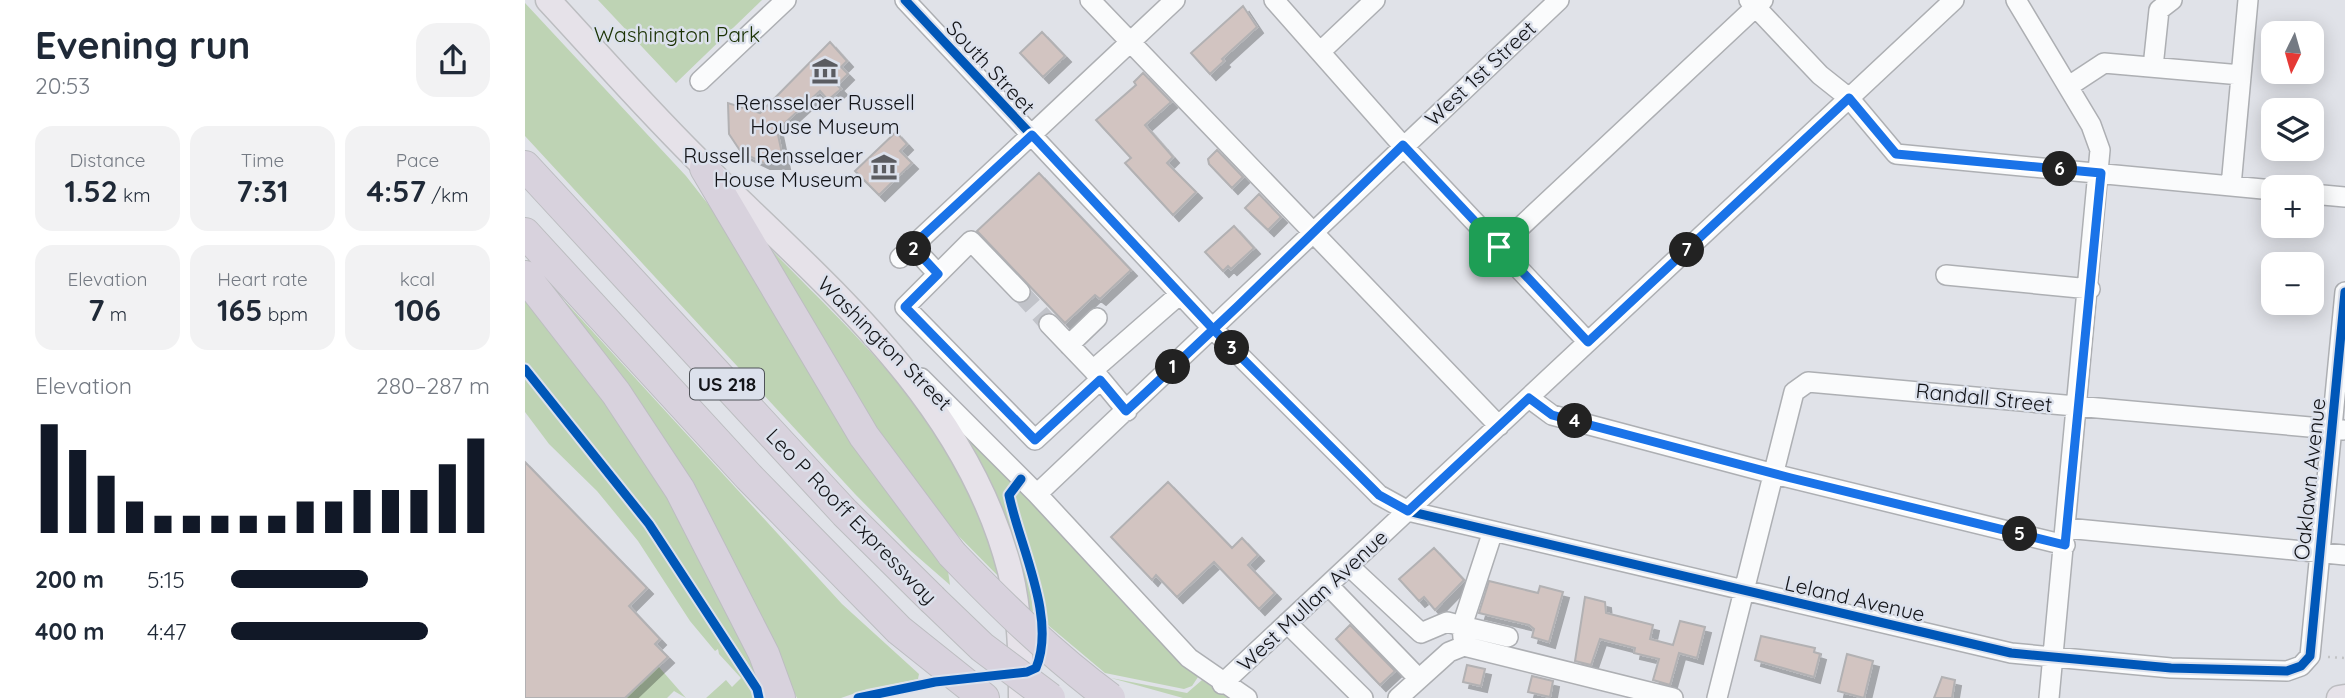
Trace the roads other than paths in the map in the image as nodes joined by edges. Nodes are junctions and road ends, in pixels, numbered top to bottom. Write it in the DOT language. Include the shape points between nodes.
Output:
graph roads {
  1 [pos="548,0"];
  2 [pos="786,0"];
  3 [pos="905,0"];
  4 [pos="1090,0"];
  5 [pos="1175,0"];
  6 [pos="1274,0"];
  7 [pos="1375,0"];
  8 [pos="1559,0"];
  9 [pos="1954,0"];
  10 [pos="2016,0"];
  11 [pos="2172,0"];
  12 [pos="2248,0"];
  13 [pos="1756,2"];
  14 [pos="1130,43"];
  15 [pos="1320,52"];
  16 [pos="2153,67"];
  17 [pos="2241,75"];
  18 [pos="701,81"];
  19 [pos="2069,86"];
  20 [pos="1849,98"];
  21 [pos="1032,135"];
  22 [pos="1403,145"];
  23 [pos="525,166"];
  24 [pos="705,168"];
  25 [pos="2101,173"];
  26 [pos="2231,186"];
  27 [pos="2261,189"];
  28 [pos="2324,195"];
  29 [pos="2345,197"];
  30 [pos="525,233"];
  31 [pos="1311,234"];
  32 [pos="1499,247"];
  33 [pos="938,274"];
  34 [pos="1946,275"];
  35 [pos="525,276"];
  36 [pos="2090,289"];
  37 [pos="1020,292"];
  38 [pos="2345,292"];
  39 [pos="1180,294"];
  40 [pos="856,313"];
  41 [pos="1097,318"];
  42 [pos="1049,324"];
  43 [pos="1213,329"];
  44 [pos="1588,342"];
  45 [pos="1069,345"];
  46 [pos="1096,375"];
  47 [pos="1529,398"];
  48 [pos="2079,406"];
  49 [pos="1126,411"];
  50 [pos="1499,426"];
  51 [pos="2338,429"];
  52 [pos="1774,474"];
  53 [pos="1037,495"];
  54 [pos="1408,511"];
  55 [pos="1493,531"];
  56 [pos="2065,536"];
  57 [pos="2320,553"];
  58 [pos="2345,555"];
  59 [pos="1349,566"];
  60 [pos="1328,585"];
  61 [pos="1745,590"];
  62 [pos="1287,624"];
  63 [pos="1462,626"];
  64 [pos="1421,633"];
  65 [pos="1508,637"];
  66 [pos="1464,646"];
  67 [pos="1443,657"];
  68 [pos="2053,657"];
  69 [pos="2301,667"];
  70 [pos="1419,679"];
  71 [pos="1223,684"];
  72 [pos="976,694"];
  73 [pos="2345,697"];
  74 [pos="781,698"];
  75 [pos="1021,698"];
  76 [pos="1050,698"];
  77 [pos="1110,698"];
  78 [pos="1247,698"];
  79 [pos="1363,698"];
  80 [pos="1398,698"];
  81 [pos="1674,698"];
  82 [pos="1717,698"];
  83 [pos="2049,698"];
  84 [pos="2339,698"];
  1 -- 24 [label="main road, Washington Street"];
  2 -- 18 [label="street"];
  3 -- 21 [label="street, South Street"];
  4 -- 14 [label="street"];
  5 -- 14 [label="street"];
  6 -- 15 [label="street"];
  7 -- 15 [label="street"];
  8 -- 22 [label="street, West 1st Street"];
  9 -- 20 [label="street, West Mullan Avenue"];
  10 -- 19 [label="street"];
  11 -- 16 [label="street" via="2159,10"];
  12 -- 17 [label="street"];
  13 -- 20 [label="street" via="1820,75"];
  13 -- 32 [label="street"];
  14 -- 21 [label="street"];
  14 -- 31 [label="street"];
  15 -- 22 [label="street"];
  16 -- 17 [label="street"];
  16 -- 19 [label="street" via="2103,63"];
  17 -- 26 [label="street"];
  19 -- 25 [label="street" via="2097,136"];
  20 -- 25 [label="street" via="1896,154"];
  20 -- 44 [label="street, West Mullan Avenue"];
  21 -- 33 [label="street" via="906,252"];
  21 -- 39 [label="street, South Street"];
  22 -- 31 [label="street, West 1st Street"];
  22 -- 32 [label="street"];
  23 -- 76 [label="highway, Leo P Rooff Expressway / US 218, bridge" via="845,513 982,647"];
  24 -- 40 [label="main road, Washington Street"];
  24 -- 77 [label="highway, bridge" via="864,436 951,554 1029,632"];
  25 -- 26 [label="street"];
  25 -- 36 [label="street"];
  26 -- 27 [label="street"];
  28 -- 29 [label="street"];
  30 -- 72 [label="highway, US 218" via="749,477 899,630"];
  31 -- 43 [label="street, West 1st Street"];
  31 -- 50 [label="street"];
  32 -- 44 [label="street"];
  33 -- 37 [label="street" via="971,241"];
  33 -- 46 [label="street" via="905,307 1035,440"];
  34 -- 36 [label="street"];
  35 -- 74 [label="highway" via="616,393 680,490 764,654"];
  36 -- 48 [label="street"];
  38 -- 51 [label="street, Oaklawn Avenue"];
  39 -- 43 [label="street, South Street"];
  39 -- 46 [label="street"];
  40 -- 53 [label="street, Washington Street"];
  40 -- 75 [label="main road" via="956,440 982,493 1010,573"];
  41 -- 45 [label="street"];
  42 -- 45 [label="street"];
  43 -- 49 [label="street, West 1st Street"];
  43 -- 54 [label="street, South Street" via="1379,495"];
  44 -- 47 [label="street, West Mullan Avenue"];
  45 -- 46 [label="street"];
  46 -- 49 [label="street"];
  47 -- 50 [label="street, West Mullan Avenue"];
  47 -- 52 [label="street" via="1550,415"];
  48 -- 51 [label="street, Randall Street"];
  48 -- 52 [label="street, Randall Street" via="1808,382 1794,392"];
  48 -- 56 [label="street"];
  49 -- 53 [label="street, West 1st Street"];
  50 -- 54 [label="street, West Mullan Avenue"];
  51 -- 57 [label="street, Oaklawn Avenue"];
  52 -- 56 [label="street"];
  52 -- 61 [label="street"];
  53 -- 71 [label="street, Washington Street" via="1170,639"];
  54 -- 55 [label="street, Leland Avenue"];
  54 -- 59 [label="street, West Mullan Avenue"];
  55 -- 61 [label="street, Leland Avenue"];
  55 -- 63 [label="street"];
  56 -- 57 [label="street"];
  56 -- 68 [label="street"];
  57 -- 58 [label="street"];
  57 -- 69 [label="street, Oaklawn Avenue" via="2310,656"];
  59 -- 60 [label="street, West Mullan Avenue"];
  59 -- 64 [label="street"];
  60 -- 62 [label="street, West Mullan Avenue"];
  60 -- 70 [label="street"];
  61 -- 68 [label="street, Leland Avenue" via="2011,653"];
  61 -- 82 [label="street"];
  62 -- 71 [label="street, West Mullan Avenue"];
  62 -- 79 [label="street"];
  63 -- 64 [label="street" via="1447,622"];
  63 -- 65 [label="street"];
  63 -- 66 [label="street"];
  64 -- 67 [label="street"];
  66 -- 67 [label="street"];
  66 -- 81 [label="street"];
  67 -- 70 [label="street"];
  68 -- 69 [label="street, Leland Avenue" via="2171,668 2287,671"];
  68 -- 83 [label="street"];
  70 -- 80 [label="street"];
  71 -- 78 [label="street, Washington Street"];
  73 -- 84 [label="main road"];
}
